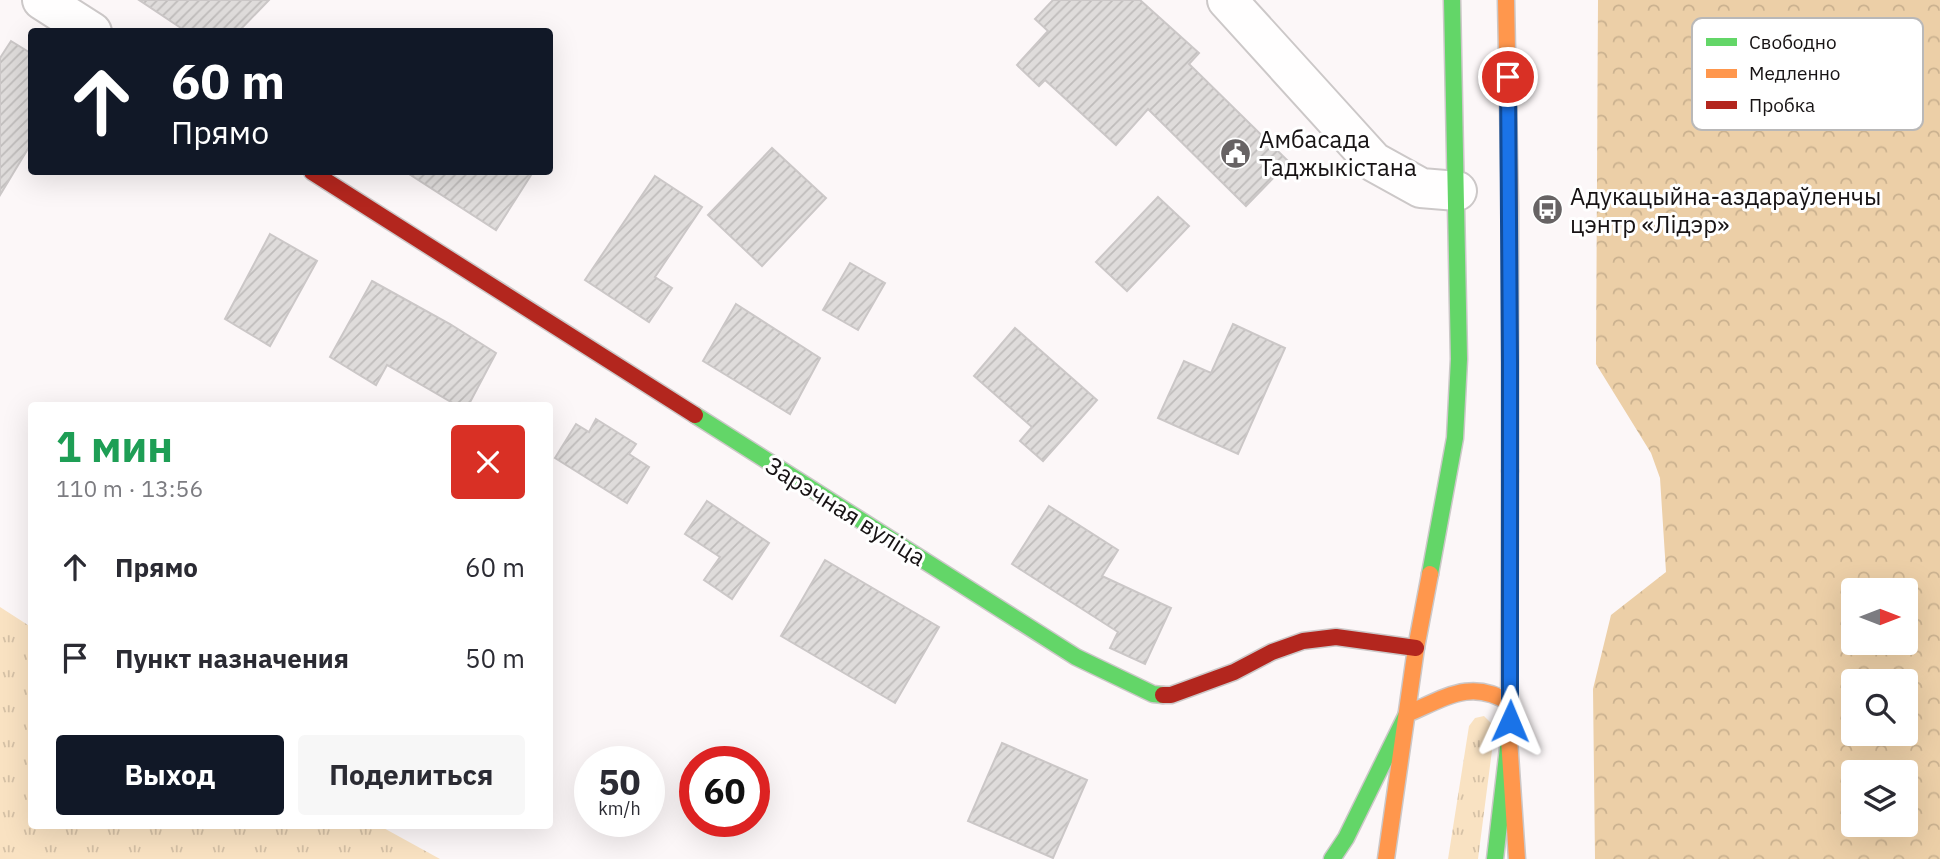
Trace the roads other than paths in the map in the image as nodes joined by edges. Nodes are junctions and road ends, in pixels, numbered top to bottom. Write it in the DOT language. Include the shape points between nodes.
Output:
graph roads {
  1 [pos="42,0"];
  2 [pos="1227,0"];
  3 [pos="1452,0"];
  4 [pos="1506,0"];
  5 [pos="86,28"];
  6 [pos="317,175"];
  7 [pos="1457,191"];
  8 [pos="1416,649"];
  9 [pos="1510,703"];
  10 [pos="1407,714"];
  11 [pos="1509,739"];
  12 [pos="1332,859"];
  13 [pos="1386,859"];
  14 [pos="1494,859"];
  15 [pos="1517,859"];
  1 -- 5 [label="street"];
  2 -- 7 [label="street" via="1374,162 1421,188"];
  3 -- 7 [label="main road"];
  4 -- 9 [label="main road"];
  6 -- 8 [label="main road, Зарэчная вуліца" via="1076,657 1153,694 1171,695 1303,641 1336,637"];
  7 -- 8 [label="main road" via="1455,438"];
  8 -- 10 [label="main road"];
  9 -- 10 [label="main road" via="1482,690 1466,691"];
  9 -- 11 [label="main road"];
  10 -- 12 [label="main road"];
  10 -- 13 [label="main road"];
  11 -- 14 [label="main road"];
  11 -- 15 [label="main road"];
}
